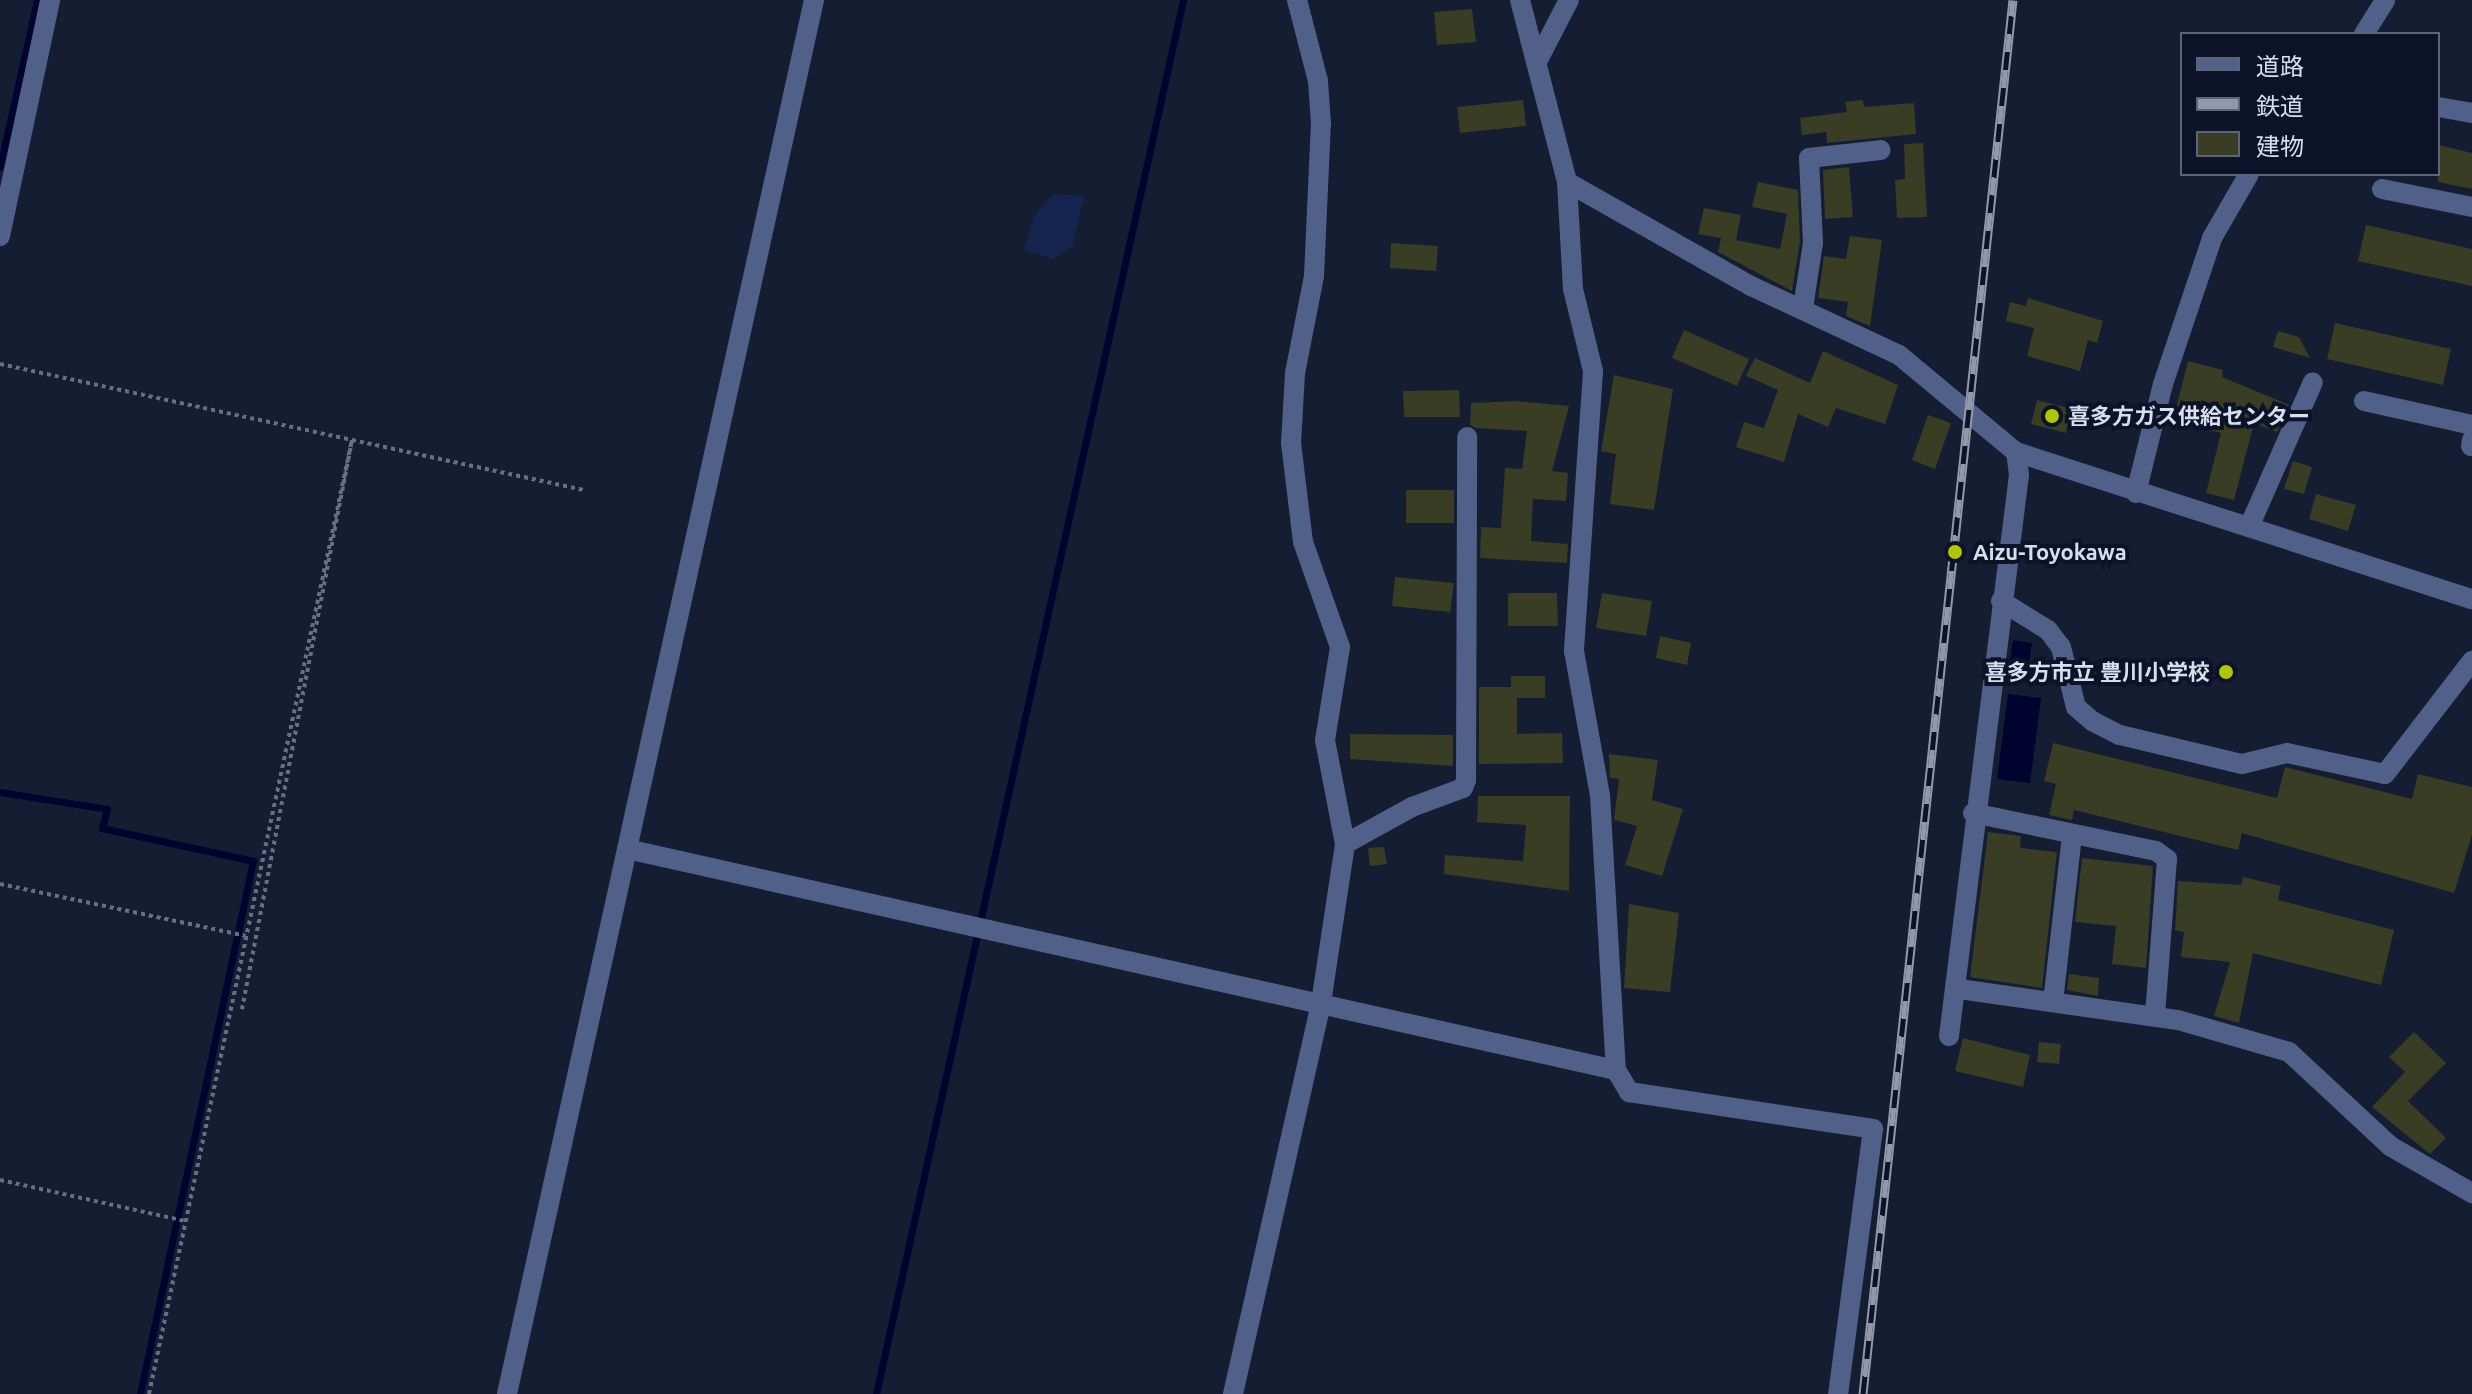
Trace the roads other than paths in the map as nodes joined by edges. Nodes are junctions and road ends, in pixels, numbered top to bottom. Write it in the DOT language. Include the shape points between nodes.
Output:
graph roads {
  1 [pos="50,0"];
  2 [pos="814,0"];
  3 [pos="1297,0"];
  4 [pos="1520,0"];
  5 [pos="1569,0"];
  6 [pos="2385,0"];
  7 [pos="2365,32"];
  8 [pos="1539,58"];
  9 [pos="2440,107"];
  10 [pos="2472,113"];
  11 [pos="1881,150"];
  12 [pos="2248,176"];
  13 [pos="1567,182"];
  14 [pos="2382,189"];
  15 [pos="2472,207"];
  16 [pos="0,236"];
  17 [pos="1803,308"];
  18 [pos="2313,382"];
  19 [pos="2364,401"];
  20 [pos="2472,425"];
  21 [pos="1467,437"];
  22 [pos="2016,452"];
  23 [pos="2136,493"];
  24 [pos="2249,527"];
  25 [pos="2472,599"];
  26 [pos="2001,601"];
  27 [pos="2472,661"];
  28 [pos="1973,813"];
  29 [pos="2072,834"];
  30 [pos="1345,844"];
  31 [pos="627,849"];
  32 [pos="1959,989"];
  33 [pos="2053,1002"];
  34 [pos="1321,1003"];
  35 [pos="2155,1016"];
  36 [pos="1949,1036"];
  37 [pos="1616,1070"];
  38 [pos="2472,1193"];
  39 [pos="507,1394"];
  40 [pos="1233,1394"];
  41 [pos="1838,1394"];
  1 -- 16 [label="street"];
  2 -- 31 [label="street"];
  3 -- 30 [label="street" via="1318,81 1321,124 1314,276 1295,373 1292,452 1303,542 1340,647 1325,740"];
  4 -- 8 [label="street"];
  5 -- 8 [label="street"];
  6 -- 7 [label="street"];
  8 -- 13 [label="street"];
  9 -- 10 [label="street"];
  11 -- 17 [label="street" via="1809,158 1813,243"];
  12 -- 23 [label="street" via="2212,238 2163,384"];
  13 -- 17 [label="street" via="1751,286"];
  13 -- 37 [label="street" via="1573,289 1593,371 1574,651 1600,795 1619,1047"];
  14 -- 15 [label="street"];
  17 -- 22 [label="street" via="1899,355"];
  18 -- 24 [label="street"];
  19 -- 20 [label="street"];
  21 -- 30 [label="street" via="1466,780 1463,788 1412,807"];
  22 -- 23 [label="street"];
  22 -- 26 [label="street" via="2019,475"];
  23 -- 24 [label="street"];
  24 -- 25 [label="street"];
  26 -- 27 [label="street" via="2017,605 2061,647 2076,707 2092,721 2120,735 2242,764 2287,753 2385,774"];
  26 -- 28 [label="street"];
  28 -- 29 [label="street"];
  28 -- 32 [label="street"];
  29 -- 33 [label="street"];
  29 -- 35 [label="street" via="2167,859"];
  30 -- 34 [label="street"];
  31 -- 34 [label="street"];
  31 -- 39 [label="street"];
  32 -- 33 [label="street"];
  32 -- 36 [label="street"];
  33 -- 35 [label="street"];
  34 -- 37 [label="street"];
  34 -- 40 [label="street"];
  35 -- 38 [label="street" via="2289,1052 2390,1146"];
  37 -- 41 [label="street" via="1629,1092 1873,1129"];
}
